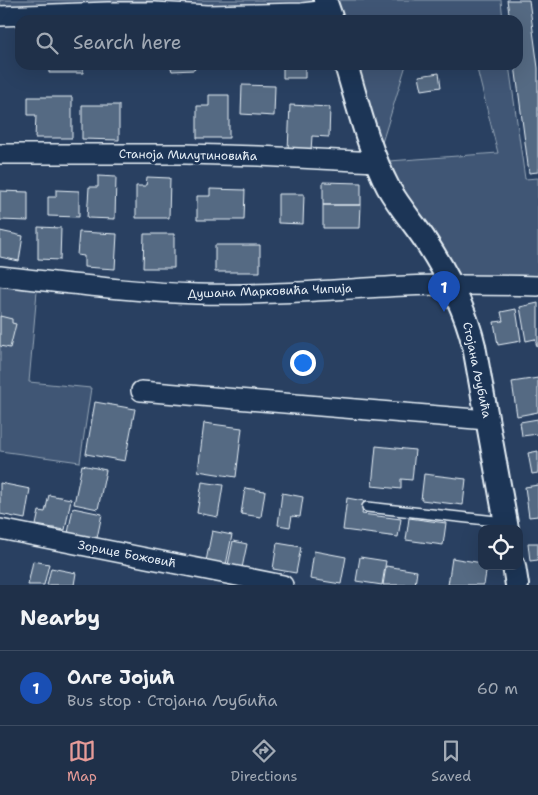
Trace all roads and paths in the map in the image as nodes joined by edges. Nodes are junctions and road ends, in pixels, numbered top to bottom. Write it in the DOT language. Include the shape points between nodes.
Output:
graph roads {
  1 [pos="329,10"];
  2 [pos="15,15"];
  3 [pos="27,15"];
  4 [pos="208,15"];
  5 [pos="208,15"];
  6 [pos="0,16"];
  7 [pos="348,70"];
  8 [pos="0,154"];
  9 [pos="376,162"];
  10 [pos="0,276"];
  11 [pos="450,285"];
  12 [pos="538,286"];
  13 [pos="141,391"];
  14 [pos="487,420"];
  15 [pos="367,507"];
  16 [pos="506,525"];
  17 [pos="0,529"];
  18 [pos="515,570"];
  19 [pos="283,585"];
  20 [pos="517,585"];
  1 -- 4 [label="street"];
  2 -- 6 [label="street"];
  3 -- 5 [label="street" via="154,12"];
  7 -- 9 [label="street, Стојана Љубића"];
  8 -- 9 [label="street, Станоја Милутиновића" via="185,154"];
  9 -- 11 [label="street, Стојана Љубића" via="388,187 424,239"];
  10 -- 11 [label="street, Душана Марковића Чипија" via="117,290 198,294"];
  11 -- 12 [label="street, Душана Марковића Чипија"];
  11 -- 14 [label="street, Стојана Љубића" via="470,327"];
  13 -- 14 [label="street"];
  14 -- 16 [label="street, Стојана Љубића"];
  15 -- 16 [label="lane, Стојана Љубића"];
  17 -- 19 [label="street, Зорице Божовић"];
  18 -- 20 [label="street"];
}
